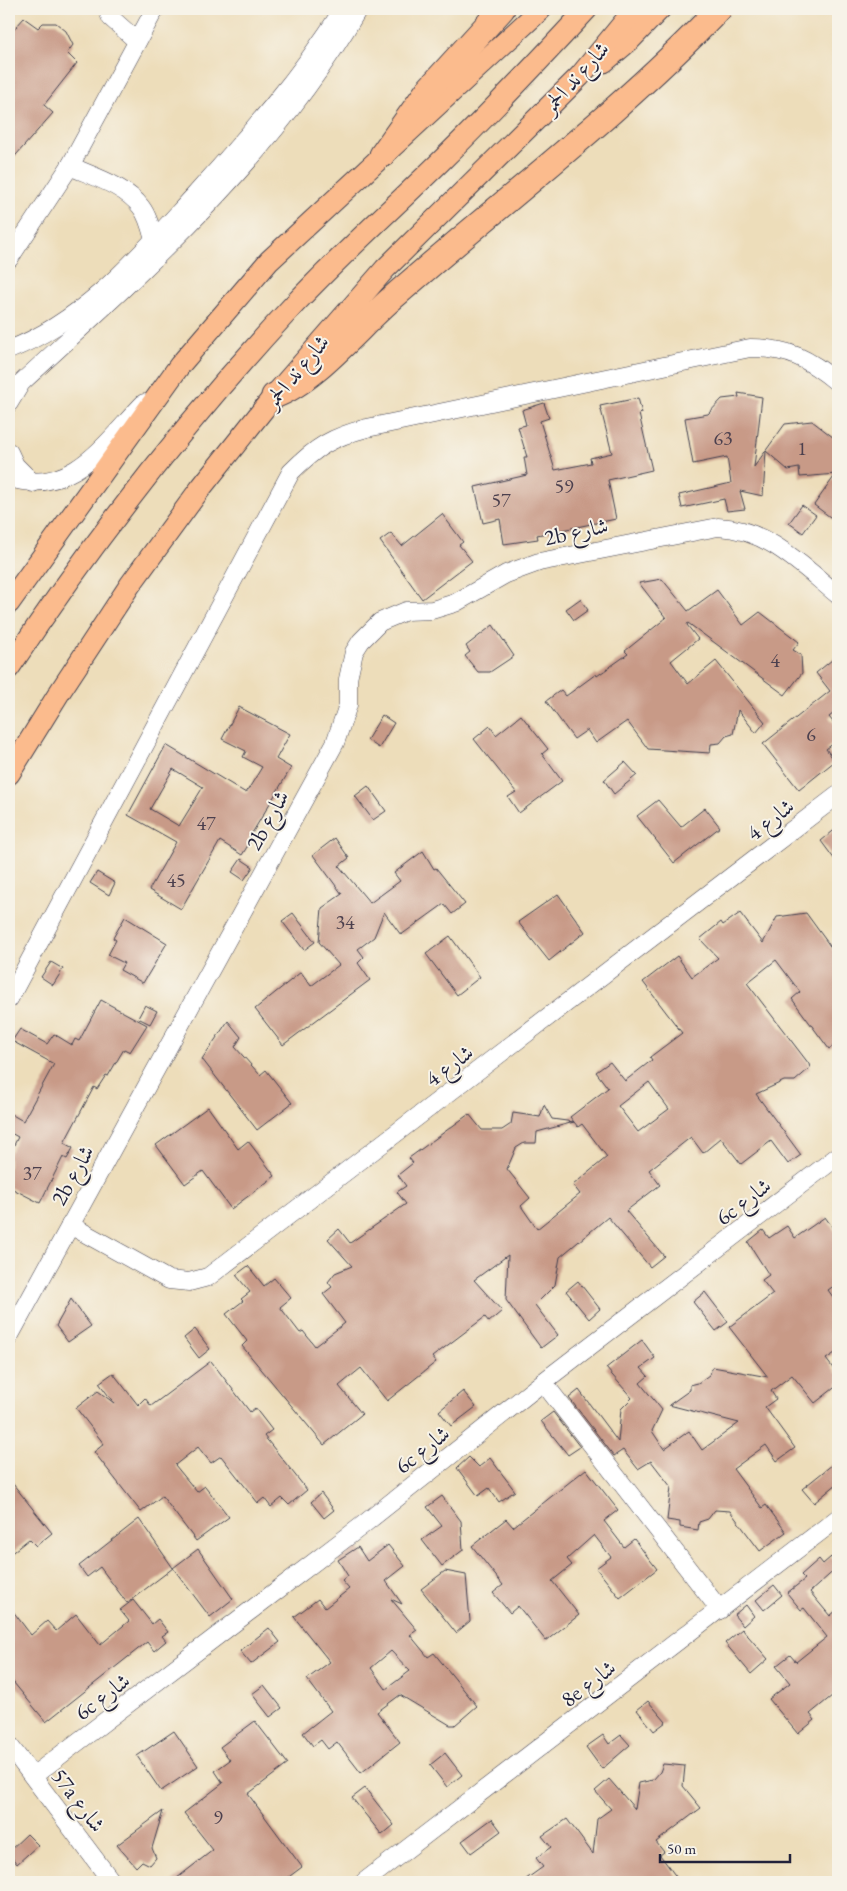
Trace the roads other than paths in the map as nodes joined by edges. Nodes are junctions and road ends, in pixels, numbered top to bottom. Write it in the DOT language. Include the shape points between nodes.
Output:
graph roads {
  1 [pos="108,9"];
  2 [pos="155,9"];
  3 [pos="342,9"];
  4 [pos="358,9"];
  5 [pos="502,9"];
  6 [pos="541,9"];
  7 [pos="587,9"];
  8 [pos="635,9"];
  9 [pos="660,9"];
  10 [pos="719,9"];
  11 [pos="137,41"];
  12 [pos="580,76"];
  13 [pos="382,155"];
  14 [pos="70,166"];
  15 [pos="154,240"];
  16 [pos="10,254"];
  17 [pos="9,350"];
  18 [pos="180,365"];
  19 [pos="838,383"];
  20 [pos="274,396"];
  21 [pos="9,403"];
  22 [pos="9,452"];
  23 [pos="9,478"];
  24 [pos="33,483"];
  25 [pos="838,595"];
  26 [pos="9,604"];
  27 [pos="9,668"];
  28 [pos="9,774"];
  29 [pos="838,795"];
  30 [pos="9,999"];
  31 [pos="838,1156"];
  32 [pos="70,1225"];
  33 [pos="9,1337"];
  34 [pos="543,1382"];
  35 [pos="838,1518"];
  36 [pos="720,1610"];
  37 [pos="9,1745"];
  38 [pos="34,1776"];
  39 [pos="112,1882"];
  40 [pos="364,1882"];
  1 -- 11 [label="street" via="111,18"];
  2 -- 11 [label="street"];
  3 -- 15 [label="street" via="265,118"];
  4 -- 21 [label="street" via="309,85 256,150 138,276 21,383"];
  5 -- 13 [label="highway" via="428,90"];
  6 -- 13 [label="main road"];
  7 -- 27 [label="main road, شارع ند الحمر" via="511,91 314,283 261,341 164,456 70,580"];
  8 -- 12 [label="main road, شارع ند الحمر"];
  9 -- 12 [label="main road" via="618,50"];
  10 -- 20 [label="highway" via="622,104 390,301 300,384"];
  11 -- 14 [label="street"];
  12 -- 20 [label="main road, شارع ند الحمر" via="386,269"];
  13 -- 18 [label="main road" via="269,261"];
  14 -- 15 [label="street" via="136,200 146,215"];
  14 -- 16 [label="street"];
  15 -- 17 [label="street" via="104,290 72,316"];
  18 -- 24 [label="street" via="80,468 52,481"];
  18 -- 26 [label="main road"];
  19 -- 30 [label="street" via="810,362 791,353 771,348 750,348 367,428 338,436 312,451 291,472"];
  20 -- 28 [label="main road, شارع ند الحمر" via="130,585"];
  22 -- 24 [label="street"];
  23 -- 24 [label="street"];
  25 -- 32 [label="street, 2b شارع" via="758,535 732,528 705,529 539,562 506,574 455,604 393,615 370,630 361,640 350,665 348,705 335,743"];
  29 -- 32 [label="street, شارع 4" via="208,1277 189,1282 169,1280"];
  31 -- 34 [label="street, 6c شارع"];
  32 -- 33 [label="street, 2b شارع"];
  34 -- 36 [label="street"];
  34 -- 38 [label="street, 6c شارع" via="352,1534"];
  35 -- 36 [label="street, 8e شارع"];
  36 -- 40 [label="street, 8e شارع"];
  37 -- 38 [label="street, 57a شارع"];
  38 -- 39 [label="street, 57a شارع"];
}
